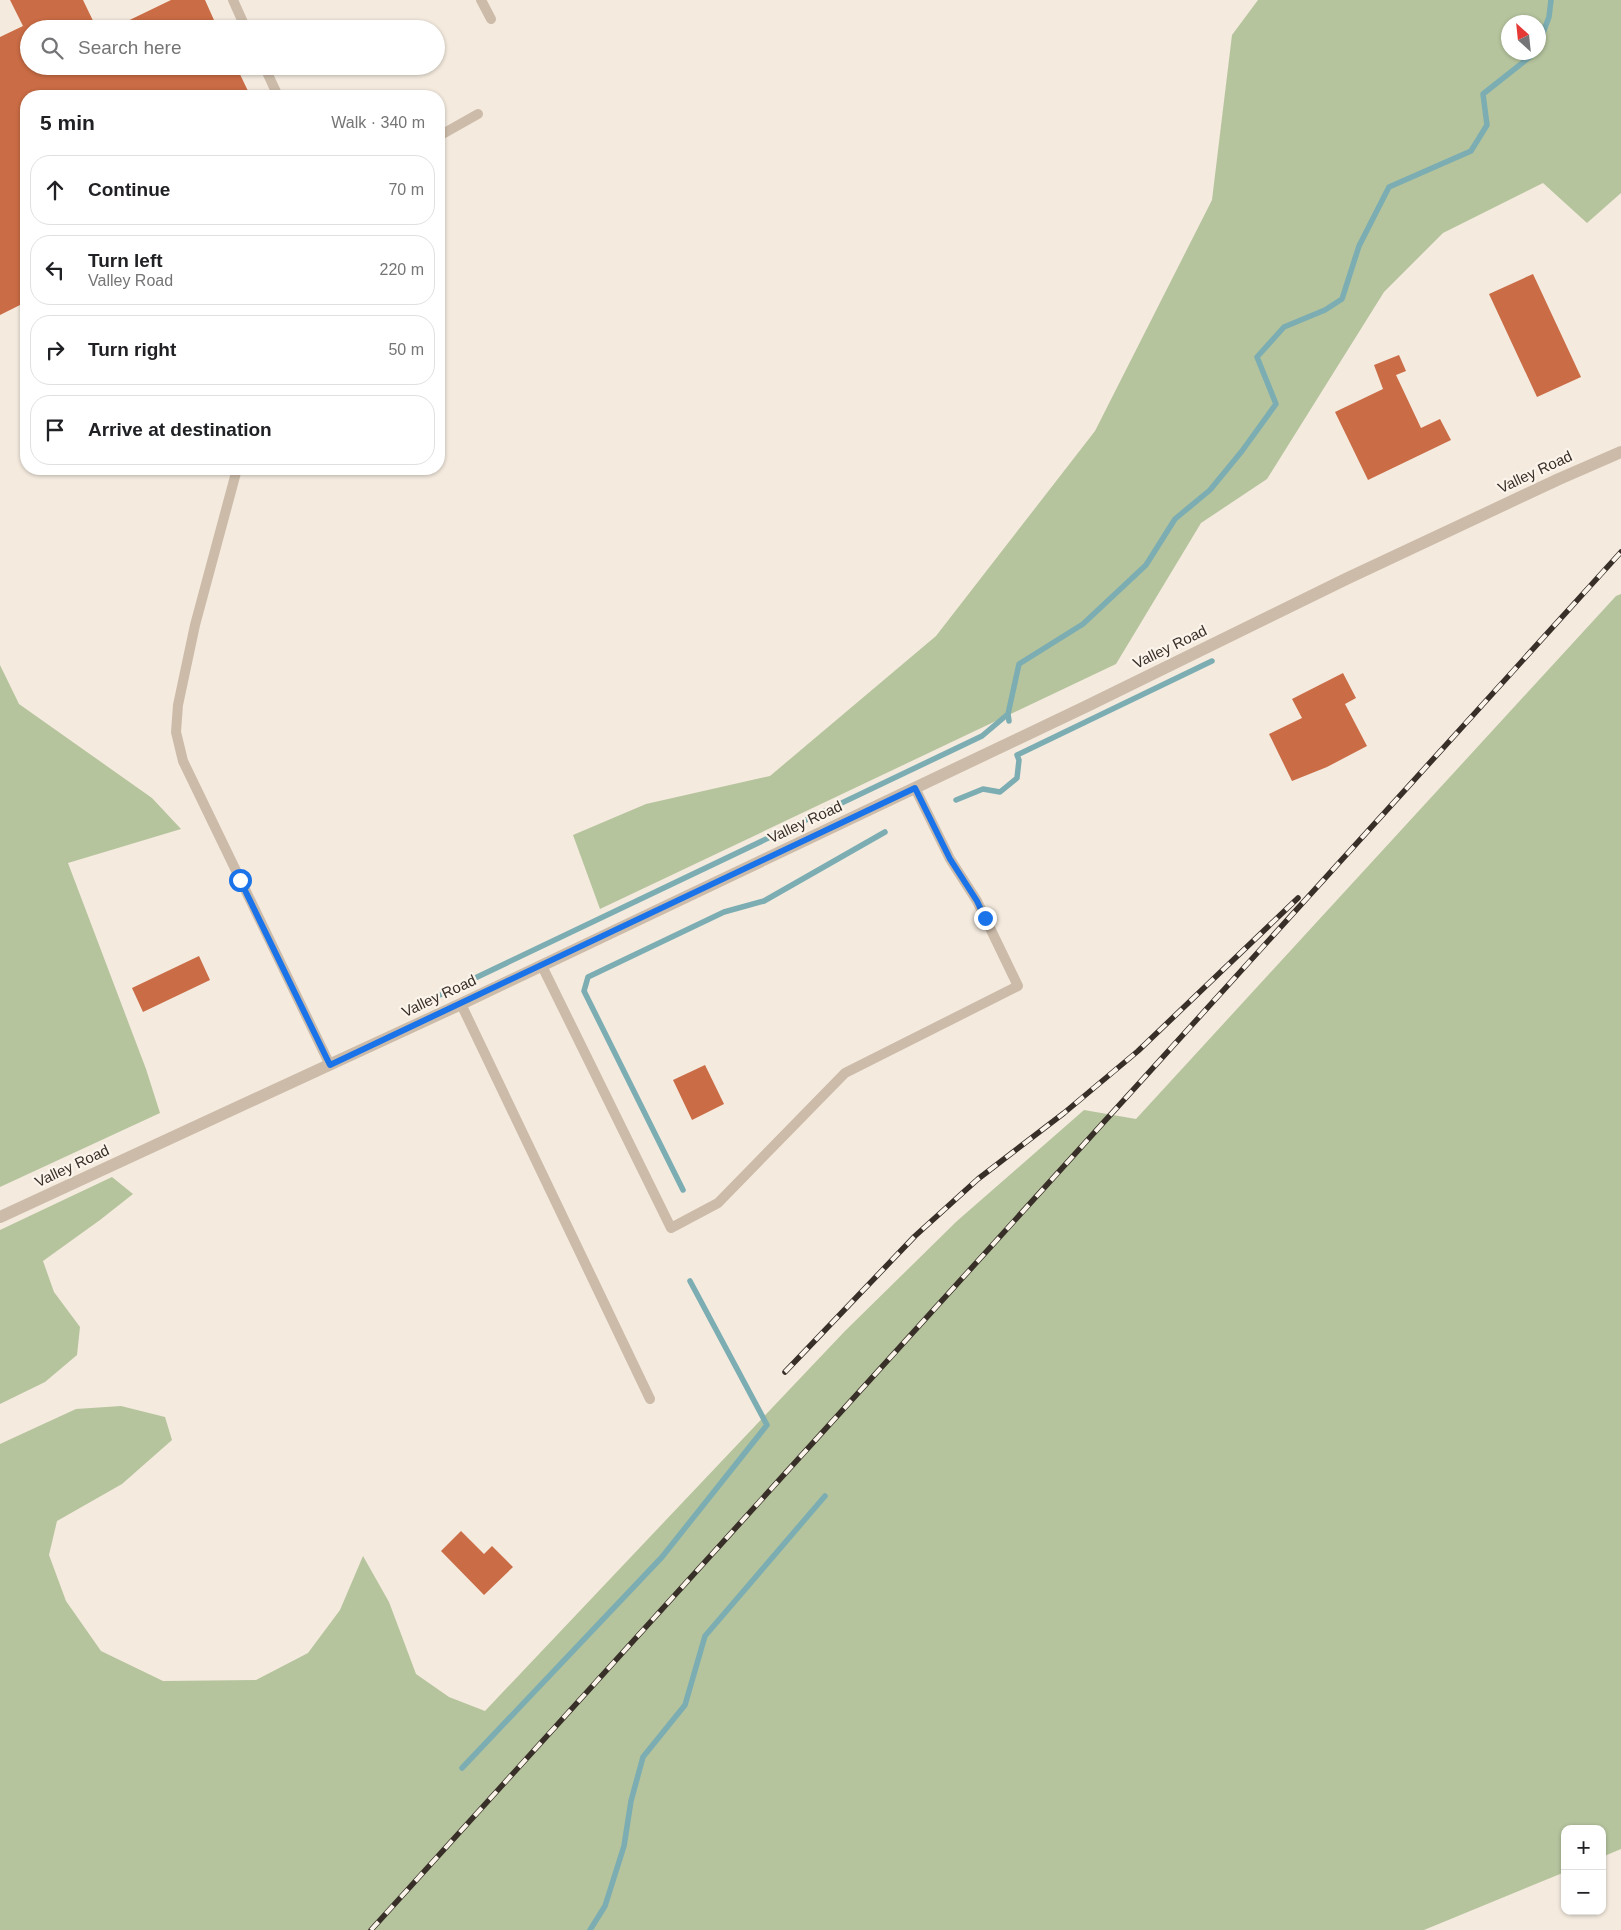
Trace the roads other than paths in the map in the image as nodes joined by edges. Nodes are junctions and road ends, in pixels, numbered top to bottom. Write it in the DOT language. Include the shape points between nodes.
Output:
graph roads {
  1 [pos="233,0"];
  2 [pos="481,0"];
  3 [pos="491,19"];
  4 [pos="242,20"];
  5 [pos="268,75"];
  6 [pos="275,90"];
  7 [pos="478,114"];
  8 [pos="445,133"];
  9 [pos="1621,452"];
  10 [pos="235,475"];
  11 [pos="915,788"];
  12 [pos="542,966"];
  13 [pos="461,1004"];
  14 [pos="330,1065"];
  15 [pos="0,1217"];
  16 [pos="650,1399"];
  1 -- 4 [label="lane"];
  2 -- 3 [label="lane"];
  5 -- 6 [label="lane"];
  7 -- 8 [label="lane"];
  9 -- 11 [label="street, Valley Road" via="1346,579"];
  10 -- 14 [label="lane" via="195,625 178,705 176,732 183,761"];
  11 -- 12 [label="street, Valley Road"];
  11 -- 12 [label="lane" via="950,859 977,901 1018,986 845,1074 718,1203 672,1228"];
  12 -- 13 [label="street, Valley Road"];
  13 -- 14 [label="street, Valley Road"];
  13 -- 16 [label="lane"];
  14 -- 15 [label="street, Valley Road"];
}
